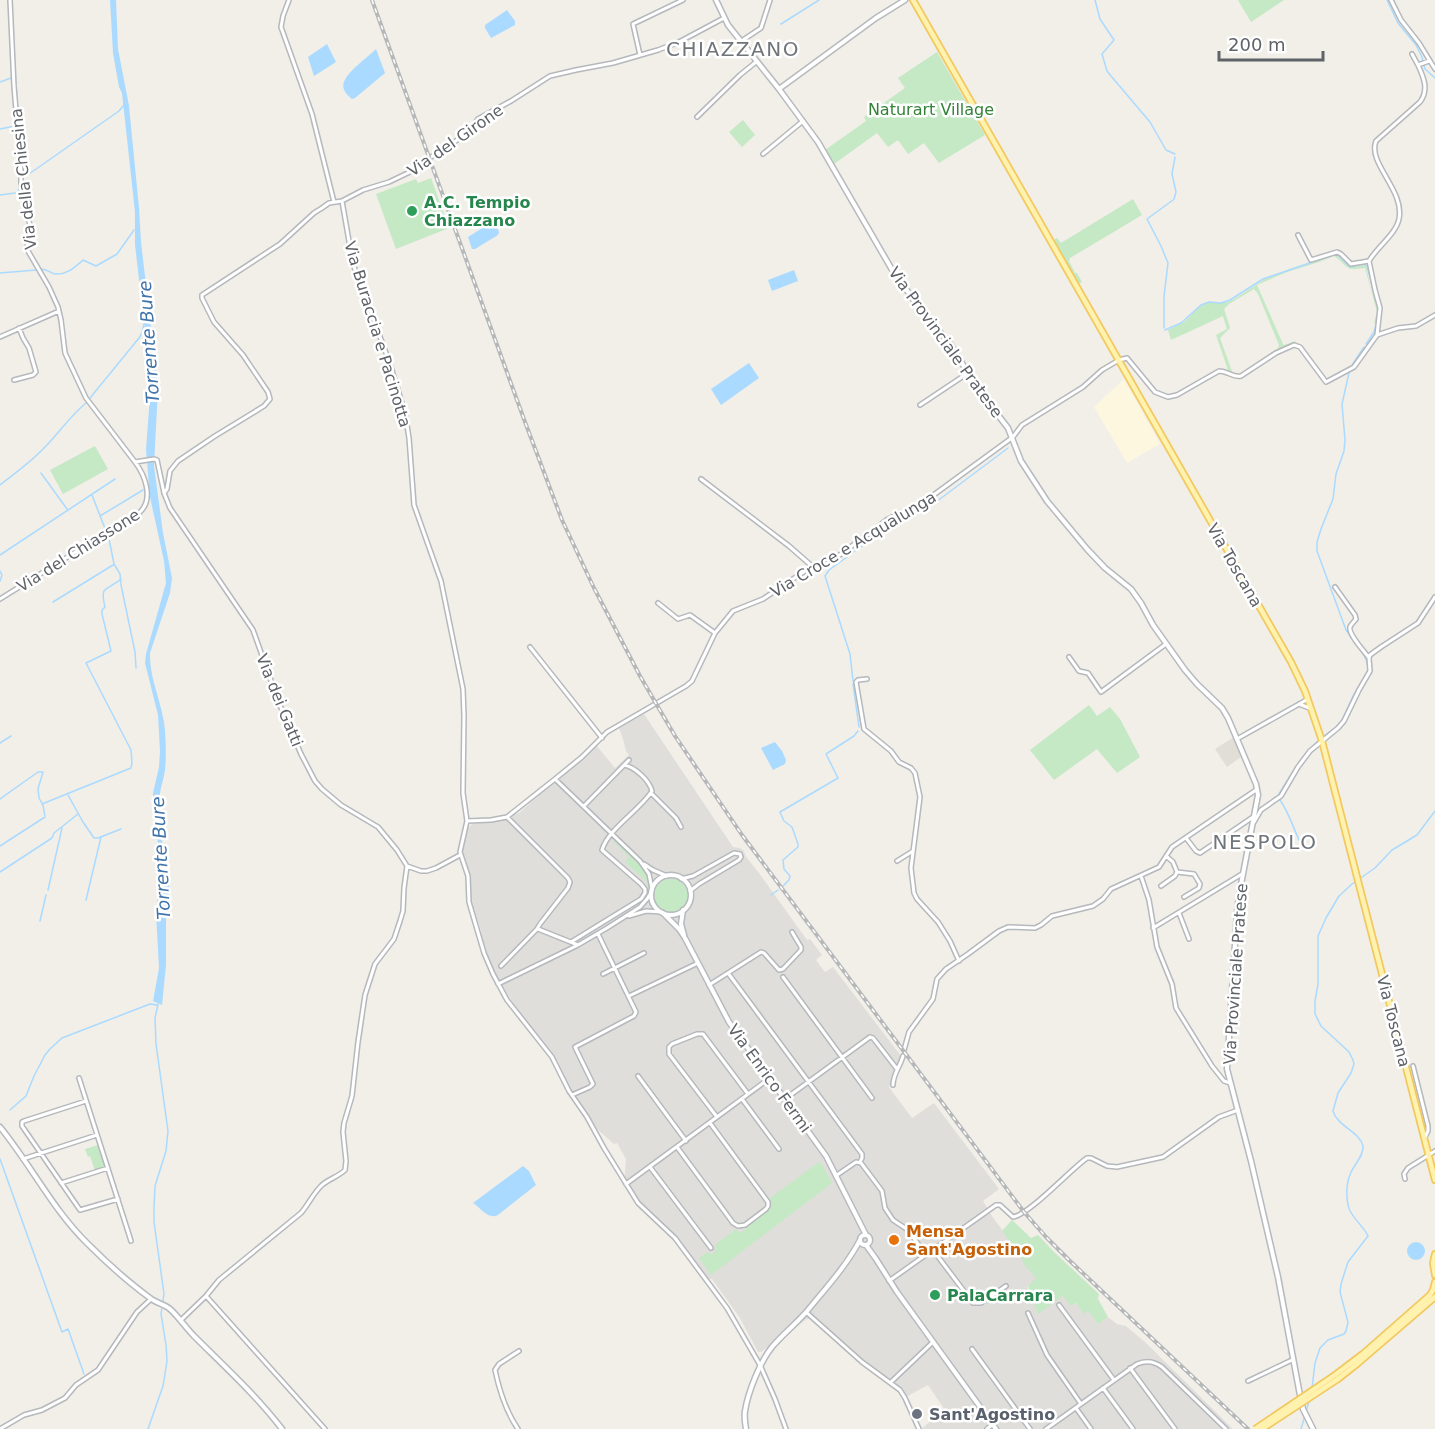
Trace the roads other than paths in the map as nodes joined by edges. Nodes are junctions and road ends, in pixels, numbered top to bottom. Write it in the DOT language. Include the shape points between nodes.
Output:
graph roads {
  1 [pos="10,0"];
  2 [pos="289,0"];
  3 [pos="683,0"];
  4 [pos="716,0"];
  5 [pos="770,0"];
  6 [pos="905,0"];
  7 [pos="913,0"];
  8 [pos="1391,0"];
  9 [pos="724,18"];
  10 [pos="740,42"];
  11 [pos="1412,54"];
  12 [pos="640,56"];
  13 [pos="756,62"];
  14 [pos="1428,62"];
  15 [pos="1419,65"];
  16 [pos="1435,69"];
  17 [pos="779,89"];
  18 [pos="698,117"];
  19 [pos="803,121"];
  20 [pos="763,154"];
  21 [pos="342,201"];
  22 [pos="334,202"];
  23 [pos="1298,235"];
  24 [pos="1369,261"];
  25 [pos="59,311"];
  26 [pos="1435,315"];
  27 [pos="19,328"];
  28 [pos="1377,335"];
  29 [pos="0,337"];
  30 [pos="1119,360"];
  31 [pos="968,373"];
  32 [pos="14,380"];
  33 [pos="920,405"];
  34 [pos="1013,437"];
  35 [pos="135,462"];
  36 [pos="701,479"];
  37 [pos="165,493"];
  38 [pos="813,567"];
  39 [pos="1335,587"];
  40 [pos="1435,597"];
  41 [pos="0,598"];
  42 [pos="658,603"];
  43 [pos="715,633"];
  44 [pos="1166,644"];
  45 [pos="530,647"];
  46 [pos="1068,657"];
  47 [pos="1369,658"];
  48 [pos="867,679"];
  49 [pos="1308,699"];
  50 [pos="1299,704"];
  51 [pos="1312,710"];
  52 [pos="602,738"];
  53 [pos="1237,739"];
  54 [pos="1322,741"];
  55 [pos="629,760"];
  56 [pos="624,765"];
  57 [pos="555,779"];
  58 [pos="1258,789"];
  59 [pos="651,794"];
  60 [pos="584,807"];
  61 [pos="507,816"];
  62 [pos="1254,817"];
  63 [pos="467,820"];
  64 [pos="1253,823"];
  65 [pos="681,827"];
  66 [pos="612,834"];
  67 [pos="1186,838"];
  68 [pos="913,851"];
  69 [pos="460,855"];
  70 [pos="1166,856"];
  71 [pos="640,861"];
  72 [pos="897,861"];
  73 [pos="407,866"];
  74 [pos="1177,872"];
  75 [pos="1242,874"];
  76 [pos="667,876"];
  77 [pos="1142,876"];
  78 [pos="681,879"];
  79 [pos="1161,886"];
  80 [pos="652,890"];
  81 [pos="690,891"];
  82 [pos="1184,897"];
  83 [pos="683,910"];
  84 [pos="662,913"];
  85 [pos="1179,913"];
  86 [pos="627,916"];
  87 [pos="1153,928"];
  88 [pos="537,929"];
  89 [pos="792,932"];
  90 [pos="598,934"];
  91 [pos="685,938"];
  92 [pos="1189,939"];
  93 [pos="572,942"];
  94 [pos="578,945"];
  95 [pos="644,952"];
  96 [pos="959,961"];
  97 [pos="698,963"];
  98 [pos="501,966"];
  99 [pos="615,968"];
  100 [pos="728,973"];
  101 [pos="603,974"];
  102 [pos="783,977"];
  103 [pos="498,984"];
  104 [pos="709,985"];
  105 [pos="629,996"];
  106 [pos="904,1050"];
  107 [pos="903,1056"];
  108 [pos="842,1058"];
  109 [pos="1413,1066"];
  110 [pos="897,1069"];
  111 [pos="638,1076"];
  112 [pos="79,1078"];
  113 [pos="770,1078"];
  114 [pos="809,1082"];
  115 [pos="1230,1083"];
  116 [pos="893,1085"];
  117 [pos="748,1094"];
  118 [pos="571,1095"];
  119 [pos="872,1098"];
  120 [pos="742,1099"];
  121 [pos="785,1099"];
  122 [pos="87,1101"];
  123 [pos="1238,1110"];
  124 [pos="717,1117"];
  125 [pos="710,1123"];
  126 [pos="0,1128"];
  127 [pos="97,1135"];
  128 [pos="1424,1138"];
  129 [pos="686,1140"];
  130 [pos="677,1147"];
  131 [pos="779,1149"];
  132 [pos="1435,1151"];
  133 [pos="40,1153"];
  134 [pos="1428,1155"];
  135 [pos="23,1159"];
  136 [pos="860,1162"];
  137 [pos="650,1167"];
  138 [pos="108,1168"];
  139 [pos="837,1175"];
  140 [pos="1405,1179"];
  141 [pos="1435,1180"];
  142 [pos="61,1183"];
  143 [pos="626,1184"];
  144 [pos="118,1199"];
  145 [pos="857,1218"];
  146 [pos="866,1235"];
  147 [pos="861,1239"];
  148 [pos="130,1241"];
  149 [pos="866,1244"];
  150 [pos="711,1248"];
  151 [pos="855,1249"];
  152 [pos="933,1250"];
  153 [pos="1435,1254"];
  154 [pos="926,1255"];
  155 [pos="1435,1275"];
  156 [pos="889,1281"];
  157 [pos="1435,1282"];
  158 [pos="1006,1286"];
  159 [pos="206,1296"];
  160 [pos="1435,1297"];
  161 [pos="151,1299"];
  162 [pos="1059,1305"];
  163 [pos="806,1312"];
  164 [pos="1028,1313"];
  165 [pos="180,1322"];
  166 [pos="933,1342"];
  167 [pos="972,1349"];
  168 [pos="519,1351"];
  169 [pos="1292,1360"];
  170 [pos="760,1365"];
  171 [pos="1130,1368"];
  172 [pos="1336,1377"];
  173 [pos="1114,1380"];
  174 [pos="1248,1381"];
  175 [pos="890,1382"];
  176 [pos="1103,1388"];
  177 [pos="1082,1404"];
  178 [pos="1076,1408"];
  179 [pos="993,1424"];
  180 [pos="0,1429"];
  181 [pos="282,1429"];
  182 [pos="325,1429"];
  183 [pos="518,1429"];
  184 [pos="746,1429"];
  185 [pos="786,1429"];
  186 [pos="919,1429"];
  187 [pos="987,1429"];
  188 [pos="996,1429"];
  189 [pos="1030,1429"];
  190 [pos="1047,1429"];
  191 [pos="1091,1429"];
  192 [pos="1133,1429"];
  193 [pos="1175,1429"];
  194 [pos="1226,1429"];
  195 [pos="1255,1429"];
  196 [pos="1262,1429"];
  197 [pos="1313,1429"];
  1 -- 25 [label="street, Via della Chiesina" via="21,186 30,225 28,251"];
  2 -- 22 [label="street" via="281,27 312,114"];
  3 -- 12 [label="street" via="633,24"];
  4 -- 9 [label="street, Via Provinciale Pratese"];
  5 -- 10 [label="street" via="761,28"];
  6 -- 17 [label="street"];
  7 -- 30 [label="main road, Via Toscana"];
  8 -- 14 [label="street"];
  9 -- 10 [label="street, Via Provinciale Pratese"];
  9 -- 12 [label="street, Via del Girone" via="670,46"];
  10 -- 13 [label="street, Via Provinciale Pratese"];
  11 -- 15 [label="street"];
  12 -- 21 [label="street, Via del Girone" via="550,76 478,119 468,133 416,169"];
  13 -- 17 [label="street, Via Provinciale Pratese"];
  13 -- 18 [label="street"];
  14 -- 15 [label="street"];
  14 -- 16 [label="street"];
  15 -- 24 [label="street" via="1425,96 1374,145 1396,192 1399,215 1395,228"];
  17 -- 19 [label="street, Via Provinciale Pratese"];
  19 -- 20 [label="street"];
  19 -- 31 [label="street, Via Provinciale Pratese" via="891,268"];
  21 -- 22 [label="street, Via del Girone"];
  21 -- 63 [label="street, Via Buraccia e Pacinotta" via="353,264 405,413 414,506 437,565 445,599 463,689 463,793"];
  22 -- 37 [label="street, Via del Girone" via="314,213 280,244 202,295 214,322 243,355 270,399 178,461 170,471"];
  23 -- 24 [label="street" via="1311,260 1335,252 1351,264"];
  24 -- 28 [label="street" via="1380,308"];
  25 -- 27 [label="street"];
  25 -- 35 [label="street, Via della Chiesina" via="65,353 85,395"];
  26 -- 28 [label="street" via="1416,326"];
  27 -- 29 [label="street"];
  27 -- 32 [label="street" via="36,372"];
  28 -- 30 [label="street" via="1354,367 1328,382 1296,344 1239,377 1219,371 1172,397 1155,392 1127,358"];
  30 -- 34 [label="street, Via Croce e Acqualunga" via="1022,425"];
  30 -- 49 [label="main road, Via Toscana" via="1291,662"];
  31 -- 33 [label="street"];
  31 -- 34 [label="street, Via Provinciale Pratese"];
  34 -- 38 [label="street, Via Croce e Acqualunga" via="924,502 888,519 830,562"];
  34 -- 44 [label="street, Via Provinciale Pratese" via="1021,461 1053,509 1131,590"];
  35 -- 37 [label="street, Via dei Gatti" via="154,459 158,463"];
  35 -- 41 [label="street, Via del Chiassone" via="144,478 146,507"];
  36 -- 38 [label="street"];
  37 -- 73 [label="street, Via dei Gatti" via="170,508 253,630 279,703 315,781 341,806 378,827"];
  38 -- 43 [label="street, Via Croce e Acqualunga" via="763,599 733,611"];
  39 -- 47 [label="street" via="1356,615 1350,630"];
  40 -- 47 [label="street" via="1418,623"];
  42 -- 43 [label="street" via="678,619 690,615"];
  43 -- 52 [label="street, Via Croce e Acqualunga" via="692,681"];
  44 -- 46 [label="street" via="1101,692 1088,673 1079,671"];
  44 -- 53 [label="street, Via Provinciale Pratese" via="1197,684 1222,708"];
  45 -- 52 [label="street"];
  47 -- 54 [label="street" via="1370,671 1344,721"];
  48 -- 68 [label="street" via="856,682 864,729 899,762 911,768 916,777 920,801"];
  49 -- 50 [label="street"];
  49 -- 51 [label="main road, Via Toscana"];
  50 -- 51 [label="street"];
  50 -- 53 [label="street"];
  51 -- 54 [label="main road, Via Toscana"];
  52 -- 57 [label="street, Via Croce e Acqualunga"];
  53 -- 58 [label="street, Via Provinciale Pratese"];
  54 -- 64 [label="street" via="1302,761 1281,796 1262,810"];
  54 -- 128 [label="main road, Via Toscana"];
  55 -- 56 [label="street"];
  56 -- 59 [label="street" via="649,784"];
  56 -- 60 [label="street"];
  57 -- 60 [label="street"];
  57 -- 61 [label="street, Via Croce e Acqualunga"];
  58 -- 62 [label="street, Via Provinciale Pratese"];
  58 -- 67 [label="street"];
  59 -- 65 [label="street"];
  59 -- 66 [label="street"];
  60 -- 66 [label="street"];
  61 -- 63 [label="street"];
  61 -- 88 [label="street" via="570,881"];
  62 -- 64 [label="street, Via Provinciale Pratese"];
  62 -- 67 [label="street" via="1200,853"];
  63 -- 69 [label="street, Via Buraccia e Pacinotta"];
  64 -- 75 [label="street, Via Provinciale Pratese"];
  66 -- 71 [label="street"];
  66 -- 93 [label="street" via="602,850 641,884 645,893"];
  67 -- 70 [label="street"];
  68 -- 72 [label="street"];
  68 -- 96 [label="street" via="915,896 939,922"];
  69 -- 73 [label="street" via="427,871"];
  69 -- 103 [label="street" via="468,876 469,902"];
  70 -- 74 [label="street"];
  70 -- 77 [label="street" via="1159,867"];
  71 -- 76 [label="street"];
  71 -- 80 [label="street" via="649,874"];
  73 -- 159 [label="street" via="402,916 394,939 375,964 365,995 352,1096 344,1123 345,1170 321,1186 301,1214 219,1280"];
  74 -- 79 [label="street"];
  74 -- 82 [label="street" via="1194,874 1200,885"];
  75 -- 85 [label="street"];
  75 -- 115 [label="street, Via Provinciale Pratese" via="1226,1061"];
  76 -- 78 [label="street"];
  76 -- 80 [label="street" via="658,880"];
  77 -- 87 [label="street"];
  77 -- 96 [label="street" via="1111,889 1093,906 1052,916 1035,928 1008,927 999,931"];
  78 -- 81 [label="street"];
  78 -- 81 [label="street" via="694,876 734,853 740,854 739,860"];
  80 -- 84 [label="street" via="653,904"];
  80 -- 86 [label="street" via="643,904"];
  81 -- 83 [label="street" via="690,901"];
  83 -- 84 [label="street" via="673,915"];
  83 -- 91 [label="street"];
  84 -- 86 [label="street" via="646,911"];
  84 -- 91 [label="street"];
  85 -- 87 [label="street"];
  85 -- 92 [label="street"];
  86 -- 90 [label="street"];
  87 -- 115 [label="street" via="1176,1008 1212,1066"];
  88 -- 93 [label="street"];
  88 -- 98 [label="street"];
  89 -- 100 [label="street" via="801,950 783,969 779,970 762,951"];
  90 -- 94 [label="street"];
  90 -- 99 [label="street"];
  91 -- 97 [label="street, Via Enrico Fermi"];
  93 -- 94 [label="street"];
  94 -- 103 [label="street"];
  95 -- 99 [label="street"];
  96 -- 106 [label="street" via="938,976 933,999 909,1032"];
  97 -- 104 [label="street, Via Enrico Fermi"];
  97 -- 105 [label="street"];
  99 -- 101 [label="street"];
  99 -- 105 [label="street"];
  100 -- 104 [label="street"];
  100 -- 114 [label="street"];
  102 -- 108 [label="street"];
  103 -- 118 [label="street" via="552,1058"];
  104 -- 113 [label="street, Via Enrico Fermi" via="729,1022"];
  105 -- 118 [label="street" via="635,1015 575,1047 593,1084"];
  107 -- 110 [label="street"];
  108 -- 110 [label="street" via="873,1038"];
  108 -- 114 [label="street"];
  108 -- 119 [label="street"];
  109 -- 128 [label="street" via="1428,1128"];
  110 -- 116 [label="street"];
  111 -- 129 [label="street"];
  112 -- 122 [label="street"];
  113 -- 117 [label="street"];
  113 -- 121 [label="street, Via Enrico Fermi"];
  114 -- 121 [label="street"];
  114 -- 136 [label="street" via="862,1154"];
  115 -- 123 [label="street, Via Provinciale Pratese"];
  117 -- 120 [label="street"];
  117 -- 124 [label="street" via="702,1033 669,1046 673,1059"];
  118 -- 143 [label="street"];
  120 -- 124 [label="street"];
  120 -- 131 [label="street"];
  121 -- 139 [label="street, Via Enrico Fermi"];
  122 -- 127 [label="street"];
  122 -- 133 [label="street" via="21,1124"];
  123 -- 152 [label="street" via="1219,1117 1163,1157 1117,1167 1087,1158 1017,1217 996,1204"];
  123 -- 169 [label="street, Via Provinciale Pratese" via="1278,1277"];
  124 -- 125 [label="street"];
  125 -- 129 [label="street"];
  125 -- 130 [label="street" via="768,1202 766,1209 743,1226 731,1221"];
  126 -- 135 [label="street"];
  127 -- 133 [label="street"];
  127 -- 138 [label="street"];
  128 -- 134 [label="main road, Via Toscana"];
  129 -- 130 [label="street"];
  130 -- 137 [label="street"];
  132 -- 134 [label="street"];
  133 -- 135 [label="street"];
  133 -- 142 [label="street"];
  134 -- 140 [label="street" via="1406,1170"];
  134 -- 141 [label="main road, Via Toscana"];
  135 -- 161 [label="street" via="76,1231"];
  136 -- 139 [label="street"];
  136 -- 154 [label="street" via="882,1191 885,1208 893,1220 908,1230"];
  137 -- 143 [label="street"];
  137 -- 150 [label="street"];
  138 -- 142 [label="street"];
  138 -- 144 [label="street"];
  139 -- 145 [label="street, Via Enrico Fermi"];
  142 -- 144 [label="street" via="80,1210"];
  143 -- 170 [label="street" via="640,1206 675,1238 731,1315"];
  144 -- 148 [label="street"];
  145 -- 146 [label="street"];
  145 -- 147 [label="street"];
  146 -- 147 [label="street"];
  146 -- 149 [label="street" via="870,1238"];
  147 -- 149 [label="street"];
  147 -- 151 [label="street"];
  149 -- 151 [label="street"];
  149 -- 156 [label="street"];
  151 -- 163 [label="street"];
  152 -- 154 [label="street"];
  152 -- 158 [label="street" via="973,1303 981,1303"];
  153 -- 155 [label="main road"];
  154 -- 156 [label="street"];
  156 -- 166 [label="street"];
  157 -- 172 [label="main road" via="1427,1298"];
  159 -- 165 [label="street"];
  159 -- 182 [label="street"];
  160 -- 172 [label="main road" via="1357,1364"];
  161 -- 165 [label="street" via="169,1308"];
  161 -- 180 [label="street" via="136,1312 98,1370 65,1398"];
  162 -- 173 [label="street"];
  163 -- 170 [label="street"];
  163 -- 175 [label="street"];
  164 -- 177 [label="street" via="1047,1355"];
  165 -- 181 [label="street"];
  166 -- 175 [label="street"];
  166 -- 179 [label="street"];
  167 -- 189 [label="street"];
  168 -- 183 [label="street" via="495,1370"];
  169 -- 174 [label="street"];
  169 -- 197 [label="street, Via Provinciale Pratese" via="1304,1412"];
  170 -- 184 [label="street" via="746,1406"];
  170 -- 185 [label="street"];
  171 -- 173 [label="street"];
  171 -- 193 [label="street"];
  171 -- 194 [label="street" via="1146,1361 1159,1365"];
  172 -- 195 [label="main road, bridge"];
  172 -- 196 [label="main road, bridge"];
  173 -- 176 [label="street"];
  175 -- 186 [label="street" via="902,1392"];
  176 -- 177 [label="street"];
  176 -- 192 [label="street"];
  177 -- 178 [label="street"];
  178 -- 190 [label="street"];
  178 -- 191 [label="street"];
  179 -- 187 [label="street"];
  179 -- 188 [label="street"];
}
